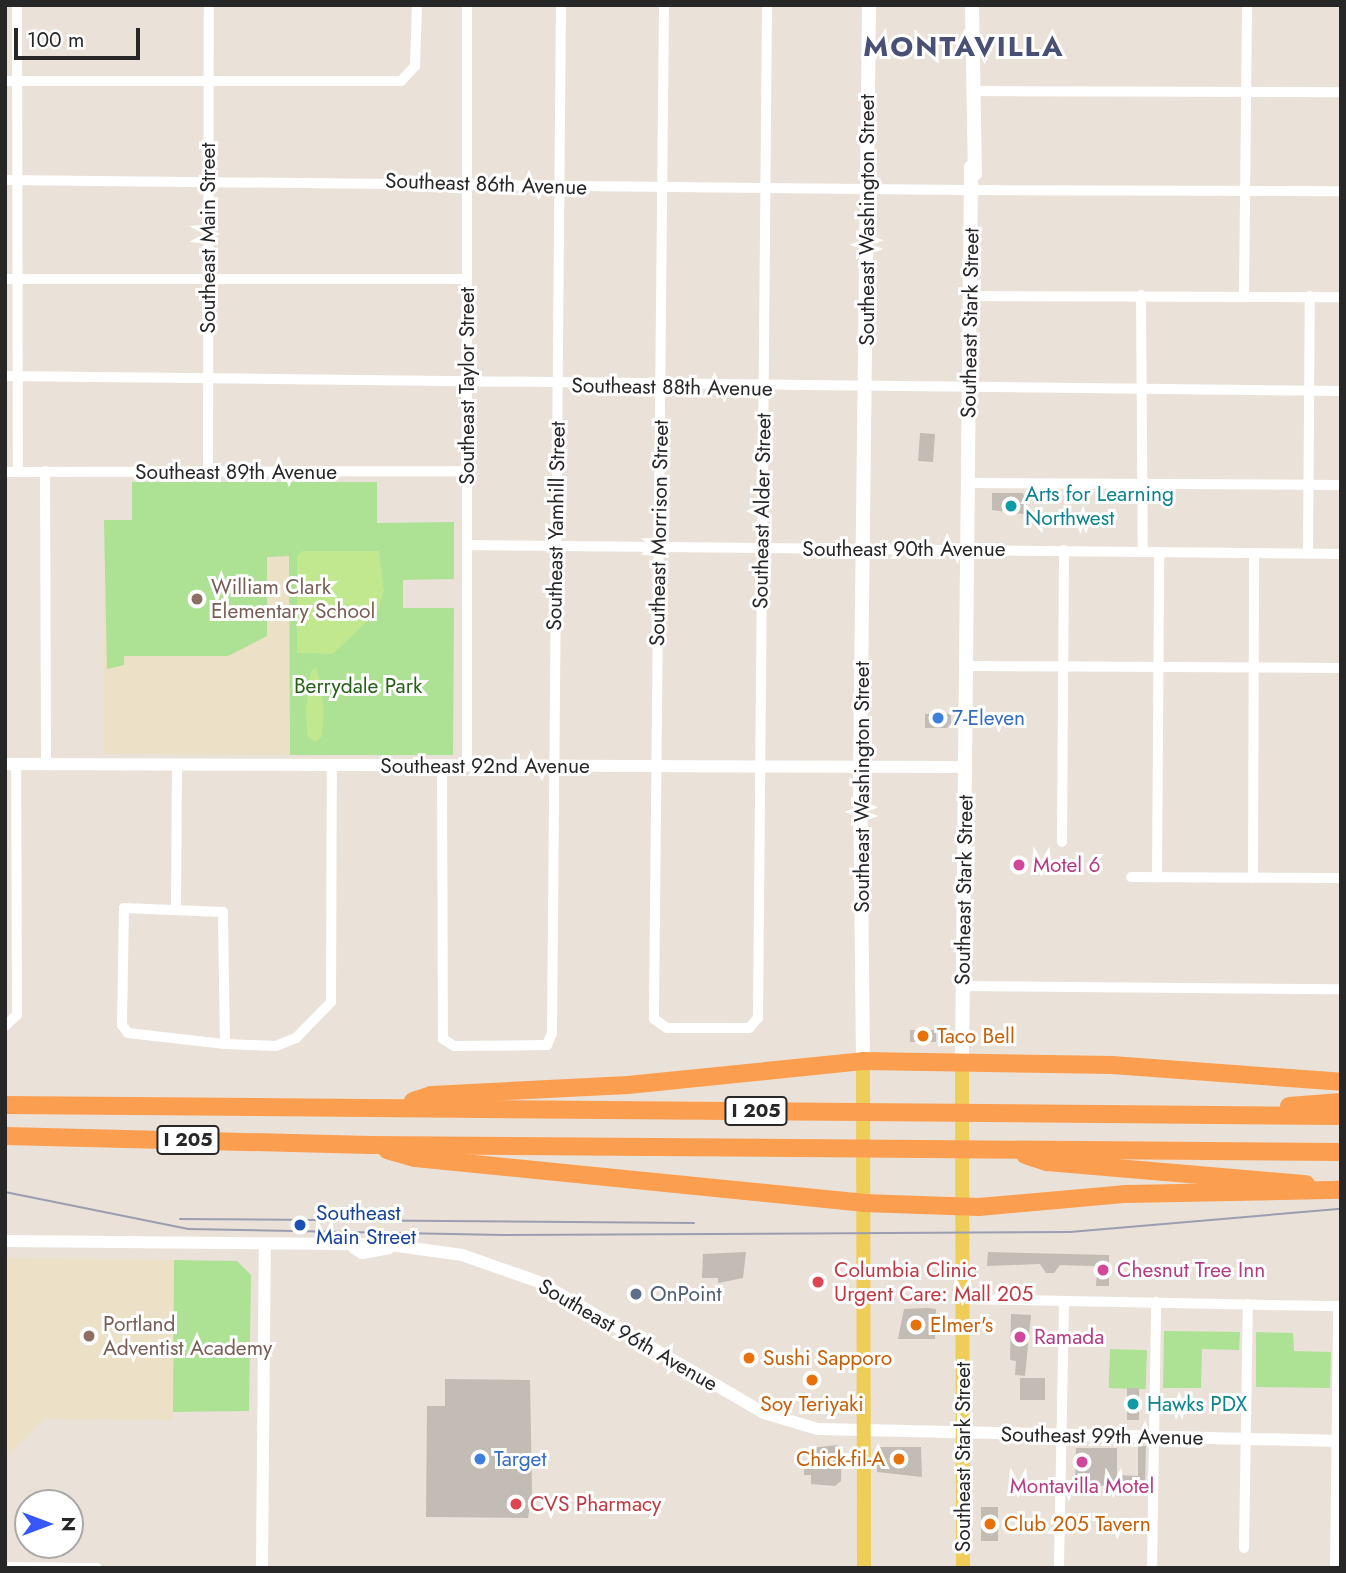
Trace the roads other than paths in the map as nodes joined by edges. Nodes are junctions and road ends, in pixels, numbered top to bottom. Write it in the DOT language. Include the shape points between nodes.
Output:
graph roads {
  1 [pos="17,5"];
  2 [pos="209,5"];
  3 [pos="417,5"];
  4 [pos="467,5"];
  5 [pos="561,5"];
  6 [pos="664,5"];
  7 [pos="767,5"];
  8 [pos="869,5"];
  9 [pos="972,5"];
  10 [pos="1247,5"];
  11 [pos="5,81"];
  12 [pos="18,81"];
  13 [pos="208,81"];
  14 [pos="972,91"];
  15 [pos="1246,92"];
  16 [pos="1341,92"];
  17 [pos="11,180"];
  18 [pos="208,180"];
  19 [pos="467,183"];
  20 [pos="559,186"];
  21 [pos="662,187"];
  22 [pos="765,188"];
  23 [pos="867,189"];
  24 [pos="971,190"];
  25 [pos="1245,191"];
  26 [pos="1341,191"];
  27 [pos="10,279"];
  28 [pos="208,279"];
  29 [pos="467,279"];
  30 [pos="1142,295"];
  31 [pos="970,296"];
  32 [pos="1244,296"];
  33 [pos="1310,296"];
  34 [pos="1341,297"];
  35 [pos="207,375"];
  36 [pos="5,376"];
  37 [pos="17,376"];
  38 [pos="467,381"];
  39 [pos="557,386"];
  40 [pos="661,387"];
  41 [pos="763,388"];
  42 [pos="866,389"];
  43 [pos="969,390"];
  44 [pos="1142,390"];
  45 [pos="1310,391"];
  46 [pos="1341,391"];
  47 [pos="45,471"];
  48 [pos="208,471"];
  49 [pos="467,471"];
  50 [pos="5,472"];
  51 [pos="18,472"];
  52 [pos="968,483"];
  53 [pos="1141,484"];
  54 [pos="1308,484"];
  55 [pos="1341,485"];
  56 [pos="467,545"];
  57 [pos="556,546"];
  58 [pos="659,547"];
  59 [pos="761,548"];
  60 [pos="864,549"];
  61 [pos="967,550"];
  62 [pos="1064,550"];
  63 [pos="1143,551"];
  64 [pos="1159,552"];
  65 [pos="1254,553"];
  66 [pos="1308,553"];
  67 [pos="1341,554"];
  68 [pos="966,666"];
  69 [pos="1063,666"];
  70 [pos="1158,667"];
  71 [pos="1254,667"];
  72 [pos="1341,668"];
  73 [pos="11,765"];
  74 [pos="46,765"];
  75 [pos="177,765"];
  76 [pos="332,766"];
  77 [pos="442,766"];
  78 [pos="467,766"];
  79 [pos="553,766"];
  80 [pos="656,766"];
  81 [pos="759,766"];
  82 [pos="860,766"];
  83 [pos="966,767"];
  84 [pos="1062,842"];
  85 [pos="1131,877"];
  86 [pos="1157,877"];
  87 [pos="1253,878"];
  88 [pos="1341,878"];
  89 [pos="176,907"];
  90 [pos="963,986"];
  91 [pos="1341,989"];
  92 [pos="654,1019"];
  93 [pos="8,1026"];
  94 [pos="225,1044"];
  95 [pos="863,1061"];
  96 [pos="962,1062"];
  97 [pos="1341,1082"];
  98 [pos="1341,1101"];
  99 [pos="5,1105"];
  100 [pos="402,1105"];
  101 [pos="1257,1114"];
  102 [pos="1341,1116"];
  103 [pos="5,1136"];
  104 [pos="370,1146"];
  105 [pos="1008,1150"];
  106 [pos="1341,1152"];
  107 [pos="1341,1189"];
  108 [pos="962,1205"];
  109 [pos="863,1210"];
  110 [pos="5,1241"];
  111 [pos="265,1247"];
  112 [pos="963,1299"];
  113 [pos="1064,1301"];
  114 [pos="1156,1302"];
  115 [pos="1248,1304"];
  116 [pos="1339,1306"];
  117 [pos="863,1433"];
  118 [pos="963,1434"];
  119 [pos="1062,1436"];
  120 [pos="1153,1437"];
  121 [pos="1245,1439"];
  122 [pos="1338,1441"];
  123 [pos="1244,1548"];
  124 [pos="1059,1564"];
  125 [pos="5,1567"];
  126 [pos="97,1568"];
  127 [pos="261,1568"];
  128 [pos="864,1568"];
  129 [pos="963,1568"];
  130 [pos="1152,1568"];
  131 [pos="1335,1568"];
  1 -- 12 [label="street"];
  2 -- 13 [label="street, Southeast Main Street"];
  3 -- 13 [label="street" via="412,74 401,81"];
  4 -- 19 [label="street, Southeast Taylor Street"];
  5 -- 20 [label="street, Southeast Yamhill Street"];
  6 -- 21 [label="street, Southeast Morrison Street"];
  7 -- 22 [label="street, Southeast Alder Street"];
  8 -- 23 [label="main road, Southeast Washington Street"];
  9 -- 14 [label="main road, Southeast Stark Street"];
  10 -- 15 [label="street"];
  11 -- 12 [label="street"];
  12 -- 13 [label="street"];
  12 -- 17 [label="street"];
  13 -- 18 [label="street, Southeast Main Street"];
  14 -- 15 [label="street"];
  14 -- 24 [label="main road, Southeast Stark Street"];
  15 -- 16 [label="street"];
  15 -- 25 [label="street"];
  17 -- 18 [label="street, Southeast 86th Avenue"];
  17 -- 27 [label="street"];
  18 -- 19 [label="street, Southeast 86th Avenue"];
  18 -- 28 [label="street, Southeast Main Street"];
  19 -- 20 [label="street, Southeast 86th Avenue"];
  19 -- 29 [label="street, Southeast Taylor Street"];
  20 -- 21 [label="street, Southeast 86th Avenue"];
  20 -- 39 [label="street, Southeast Yamhill Street"];
  21 -- 22 [label="street, Southeast 86th Avenue"];
  21 -- 40 [label="street, Southeast Morrison Street"];
  22 -- 23 [label="street, Southeast 86th Avenue"];
  22 -- 41 [label="street, Southeast Alder Street"];
  23 -- 24 [label="street, Southeast 86th Avenue"];
  23 -- 42 [label="main road, Southeast Washington Street"];
  24 -- 25 [label="street, Southeast 86th Avenue"];
  24 -- 31 [label="main road, Southeast Stark Street"];
  25 -- 26 [label="street, Southeast 86th Avenue"];
  25 -- 32 [label="street"];
  27 -- 28 [label="street"];
  27 -- 37 [label="street"];
  28 -- 29 [label="street"];
  28 -- 35 [label="street, Southeast Main Street"];
  29 -- 38 [label="street, Southeast Taylor Street"];
  30 -- 31 [label="street"];
  30 -- 32 [label="street"];
  30 -- 44 [label="street"];
  31 -- 43 [label="main road, Southeast Stark Street"];
  32 -- 33 [label="street"];
  33 -- 34 [label="street"];
  33 -- 45 [label="street"];
  35 -- 37 [label="street, Southeast 88th Avenue"];
  35 -- 38 [label="street, Southeast 88th Avenue"];
  35 -- 48 [label="street, Southeast Main Street"];
  36 -- 37 [label="street, Southeast 88th Avenue"];
  37 -- 51 [label="street"];
  38 -- 39 [label="street, Southeast 88th Avenue"];
  38 -- 49 [label="street, Southeast Taylor Street"];
  39 -- 40 [label="street, Southeast 88th Avenue"];
  39 -- 57 [label="street, Southeast Yamhill Street"];
  40 -- 41 [label="street, Southeast 88th Avenue"];
  40 -- 58 [label="street, Southeast Morrison Street"];
  41 -- 42 [label="street, Southeast 88th Avenue"];
  41 -- 59 [label="street, Southeast Alder Street"];
  42 -- 43 [label="street, Southeast 88th Avenue"];
  42 -- 60 [label="main road, Southeast Washington Street"];
  43 -- 44 [label="street, Southeast 88th Avenue"];
  43 -- 52 [label="main road, Southeast Stark Street"];
  44 -- 45 [label="street, Southeast 88th Avenue"];
  44 -- 53 [label="street"];
  45 -- 46 [label="street, Southeast 88th Avenue"];
  45 -- 54 [label="street"];
  47 -- 48 [label="street, Southeast 89th Avenue"];
  47 -- 51 [label="street, Southeast 89th Avenue"];
  47 -- 74 [label="street"];
  48 -- 49 [label="street, Southeast 89th Avenue"];
  49 -- 56 [label="street, Southeast Taylor Street"];
  50 -- 51 [label="street, Southeast 89th Avenue"];
  52 -- 53 [label="street"];
  52 -- 61 [label="main road, Southeast Stark Street"];
  53 -- 54 [label="street"];
  53 -- 63 [label="street"];
  54 -- 55 [label="street"];
  54 -- 66 [label="street"];
  56 -- 57 [label="street, Southeast 90th Avenue"];
  56 -- 78 [label="street, Southeast Taylor Street"];
  57 -- 58 [label="street, Southeast 90th Avenue"];
  57 -- 79 [label="street, Southeast Yamhill Street"];
  58 -- 59 [label="street, Southeast 90th Avenue"];
  58 -- 80 [label="street, Southeast Morrison Street"];
  59 -- 60 [label="street, Southeast 90th Avenue"];
  59 -- 81 [label="street, Southeast Alder Street"];
  60 -- 61 [label="street, Southeast 90th Avenue"];
  60 -- 82 [label="main road, Southeast Washington Street"];
  61 -- 62 [label="street, Southeast 90th Avenue"];
  61 -- 68 [label="main road, Southeast Stark Street"];
  62 -- 63 [label="street, Southeast 90th Avenue"];
  62 -- 69 [label="street"];
  63 -- 64 [label="street, Southeast 90th Avenue"];
  64 -- 65 [label="street, Southeast 90th Avenue"];
  64 -- 70 [label="street"];
  65 -- 66 [label="street, Southeast 90th Avenue"];
  65 -- 71 [label="street"];
  66 -- 67 [label="street, Southeast 90th Avenue"];
  68 -- 69 [label="street"];
  68 -- 83 [label="main road, Southeast Stark Street"];
  69 -- 70 [label="street"];
  69 -- 84 [label="street"];
  70 -- 71 [label="street"];
  70 -- 86 [label="street"];
  71 -- 72 [label="street"];
  71 -- 87 [label="street"];
  73 -- 74 [label="street, Southeast 92nd Avenue"];
  73 -- 93 [label="street" via="17,1015"];
  74 -- 75 [label="street, Southeast 92nd Avenue"];
  75 -- 76 [label="street, Southeast 92nd Avenue"];
  75 -- 89 [label="street"];
  76 -- 77 [label="street, Southeast 92nd Avenue"];
  76 -- 94 [label="street" via="331,1002 286,1044"];
  77 -- 78 [label="street, Southeast 92nd Avenue"];
  77 -- 79 [label="street, Southeast Yamhill Street" via="441,1032 447,1043 547,1045 552,1033"];
  78 -- 79 [label="street, Southeast 92nd Avenue"];
  79 -- 80 [label="street, Southeast 92nd Avenue"];
  80 -- 81 [label="street, Southeast 92nd Avenue"];
  80 -- 92 [label="street, Southeast Morrison Street"];
  81 -- 82 [label="street, Southeast 92nd Avenue"];
  81 -- 92 [label="street, Southeast Alder Street" via="758,1018 749,1028 665,1028"];
  82 -- 83 [label="street, Southeast 92nd Avenue"];
  82 -- 95 [label="main road, Southeast Washington Street"];
  83 -- 90 [label="main road, Southeast Stark Street"];
  85 -- 86 [label="street"];
  86 -- 87 [label="street"];
  87 -- 88 [label="street"];
  89 -- 94 [label="street" via="223,912"];
  89 -- 94 [label="street" via="124,908 123,1028 133,1036"];
  90 -- 91 [label="street"];
  90 -- 96 [label="main road, Southeast Stark Street"];
  95 -- 96 [label="highway"];
  95 -- 100 [label="highway" via="628,1085 431,1095"];
  95 -- 109 [label="main road, Southeast Washington Street"];
  96 -- 97 [label="highway" via="1178,1068"];
  96 -- 108 [label="main road, Southeast Stark Street"];
  98 -- 101 [label="highway"];
  99 -- 100 [label="highway, I 205"];
  100 -- 101 [label="highway, I 205"];
  101 -- 102 [label="highway, I 205"];
  103 -- 104 [label="highway, I 205"];
  104 -- 105 [label="highway, I 205"];
  104 -- 109 [label="highway" via="415,1158"];
  105 -- 106 [label="highway, I 205"];
  105 -- 107 [label="highway" via="1047,1162"];
  107 -- 108 [label="highway" via="1126,1194"];
  108 -- 109 [label="highway"];
  108 -- 112 [label="main road, Southeast Stark Street"];
  109 -- 117 [label="main road, Southeast Washington Street"];
  110 -- 111 [label="street, Southeast 96th Avenue"];
  111 -- 117 [label="street, Southeast 96th Avenue" via="450,1253 513,1270 764,1413 808,1427"];
  111 -- 127 [label="street"];
  112 -- 113 [label="street"];
  112 -- 118 [label="main road, Southeast Stark Street"];
  113 -- 114 [label="street"];
  113 -- 119 [label="street"];
  114 -- 115 [label="street"];
  114 -- 120 [label="street"];
  115 -- 116 [label="street"];
  115 -- 121 [label="street"];
  116 -- 122 [label="street"];
  117 -- 118 [label="street, Southeast 99th Avenue"];
  117 -- 128 [label="main road, Southeast Washington Street"];
  118 -- 119 [label="street, Southeast 99th Avenue"];
  118 -- 129 [label="main road, Southeast Stark Street"];
  119 -- 120 [label="street, Southeast 99th Avenue"];
  119 -- 124 [label="street"];
  120 -- 121 [label="street, Southeast 99th Avenue"];
  120 -- 130 [label="street"];
  121 -- 122 [label="street, Southeast 99th Avenue"];
  121 -- 123 [label="street"];
  122 -- 131 [label="street"];
  125 -- 126 [label="street"];
}
